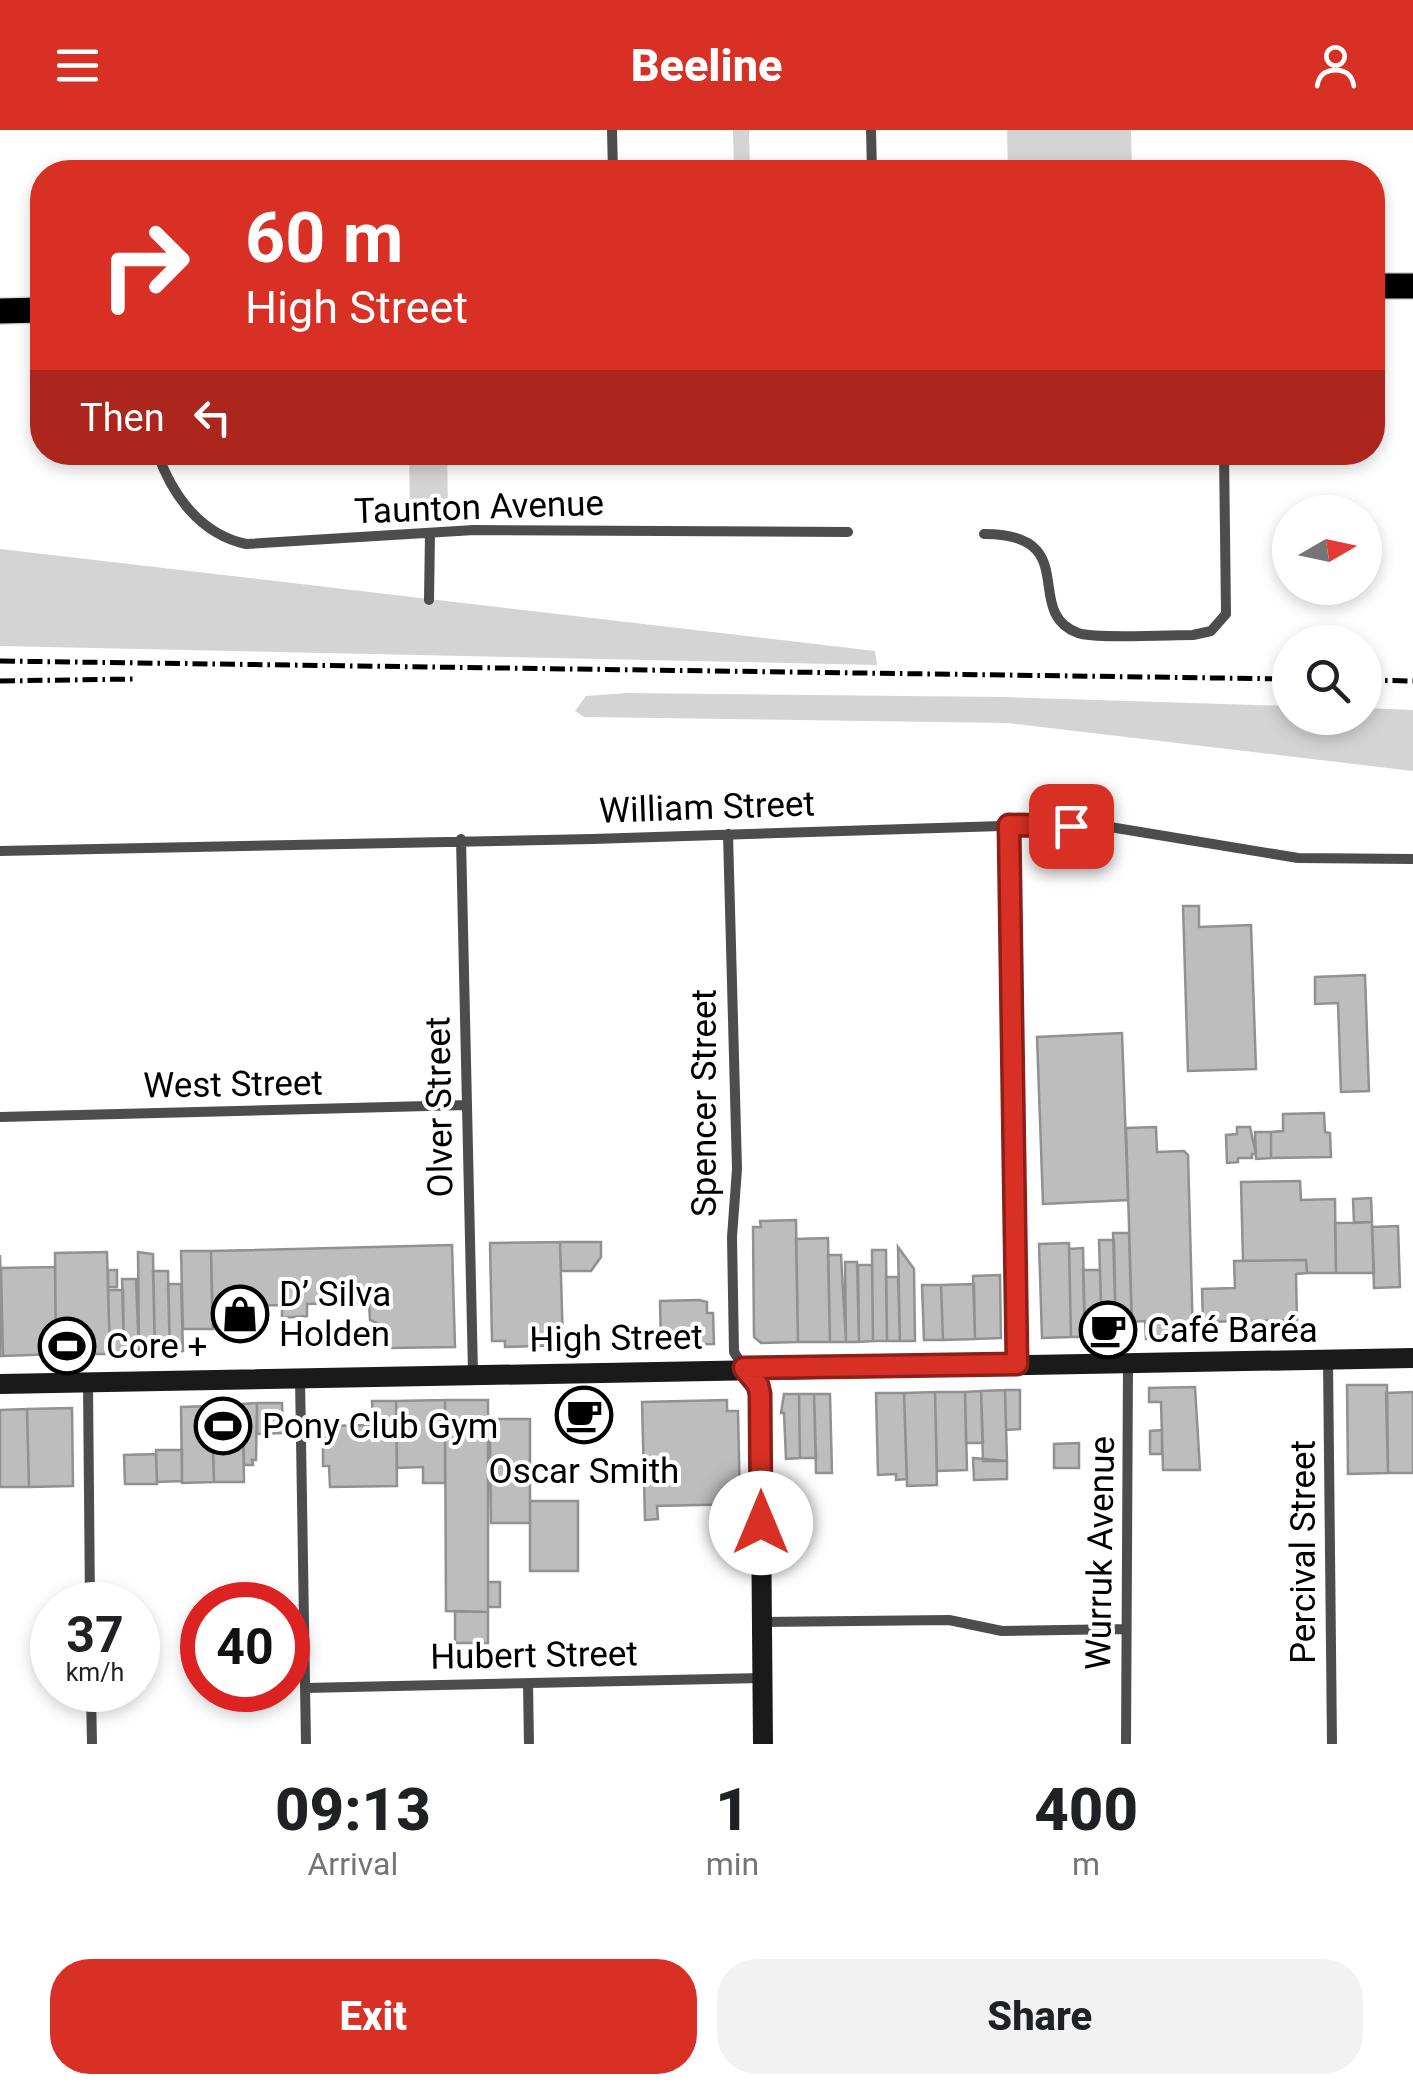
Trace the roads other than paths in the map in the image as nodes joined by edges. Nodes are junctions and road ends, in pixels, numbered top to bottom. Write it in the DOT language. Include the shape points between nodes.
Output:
graph roads {
  1 [pos="612,130"];
  2 [pos="871,130"];
  3 [pos="613,160"];
  4 [pos="872,160"];
  5 [pos="1385,286"];
  6 [pos="1413,286"];
  7 [pos="30,310"];
  8 [pos="0,311"];
  9 [pos="162,465"];
  10 [pos="1224,465"];
  11 [pos="848,532"];
  12 [pos="430,533"];
  13 [pos="984,534"];
  14 [pos="430,600"];
  15 [pos="1009,825"];
  16 [pos="728,834"];
  17 [pos="461,840"];
  18 [pos="0,851"];
  19 [pos="1413,860"];
  20 [pos="467,1105"];
  21 [pos="0,1117"];
  22 [pos="1413,1358"];
  23 [pos="1328,1359"];
  24 [pos="1128,1362"];
  25 [pos="1017,1364"];
  26 [pos="744,1368"];
  27 [pos="474,1373"];
  28 [pos="300,1377"];
  29 [pos="88,1382"];
  30 [pos="0,1384"];
  31 [pos="90,1582"];
  32 [pos="304,1582"];
  33 [pos="762,1622"];
  34 [pos="1126,1630"];
  35 [pos="763,1678"];
  36 [pos="528,1683"];
  37 [pos="310,1688"];
  38 [pos="92,1712"];
  39 [pos="306,1712"];
  40 [pos="92,1744"];
  41 [pos="306,1744"];
  42 [pos="529,1744"];
  43 [pos="764,1744"];
  44 [pos="1126,1744"];
  45 [pos="1332,1744"];
  1 -- 3 [label="street"];
  2 -- 4 [label="street"];
  5 -- 6 [label="main road"];
  7 -- 8 [label="main road"];
  9 -- 12 [label="street, Taunton Avenue" via="176,498 228,540"];
  10 -- 13 [label="street" via="1226,614 1210,631 1193,636 1079,634 1061,622 1050,602 1040,555 1030,542"];
  11 -- 12 [label="street, Taunton Avenue"];
  12 -- 14 [label="street"];
  15 -- 16 [label="street, William Street"];
  15 -- 19 [label="street, William Street" via="1104,826 1298,858"];
  15 -- 25 [label="street"];
  16 -- 17 [label="street, William Street"];
  16 -- 26 [label="street, Spencer Street" via="738,1169 734,1352"];
  17 -- 18 [label="street, William Street"];
  17 -- 20 [label="street, Olver Street"];
  20 -- 21 [label="street, West Street"];
  20 -- 27 [label="street, Olver Street"];
  22 -- 23 [label="main road, High Street"];
  23 -- 24 [label="main road, High Street"];
  23 -- 45 [label="street, Percival Street"];
  24 -- 25 [label="main road, High Street"];
  24 -- 34 [label="street, Wurruk Avenue"];
  25 -- 26 [label="main road, High Street"];
  26 -- 27 [label="main road, High Street"];
  26 -- 33 [label="main road" via="760,1394"];
  27 -- 28 [label="main road, High Street"];
  28 -- 29 [label="main road, High Street"];
  28 -- 32 [label="street"];
  29 -- 30 [label="main road, High Street"];
  29 -- 31 [label="street"];
  33 -- 34 [label="street" via="949,1620 1002,1631"];
  33 -- 35 [label="main road"];
  34 -- 44 [label="street, Wurruk Avenue"];
  35 -- 36 [label="street, Hubert Street"];
  35 -- 43 [label="main road"];
  36 -- 37 [label="street, Hubert Street"];
  36 -- 42 [label="street"];
  38 -- 40 [label="street"];
  39 -- 41 [label="street"];
}
